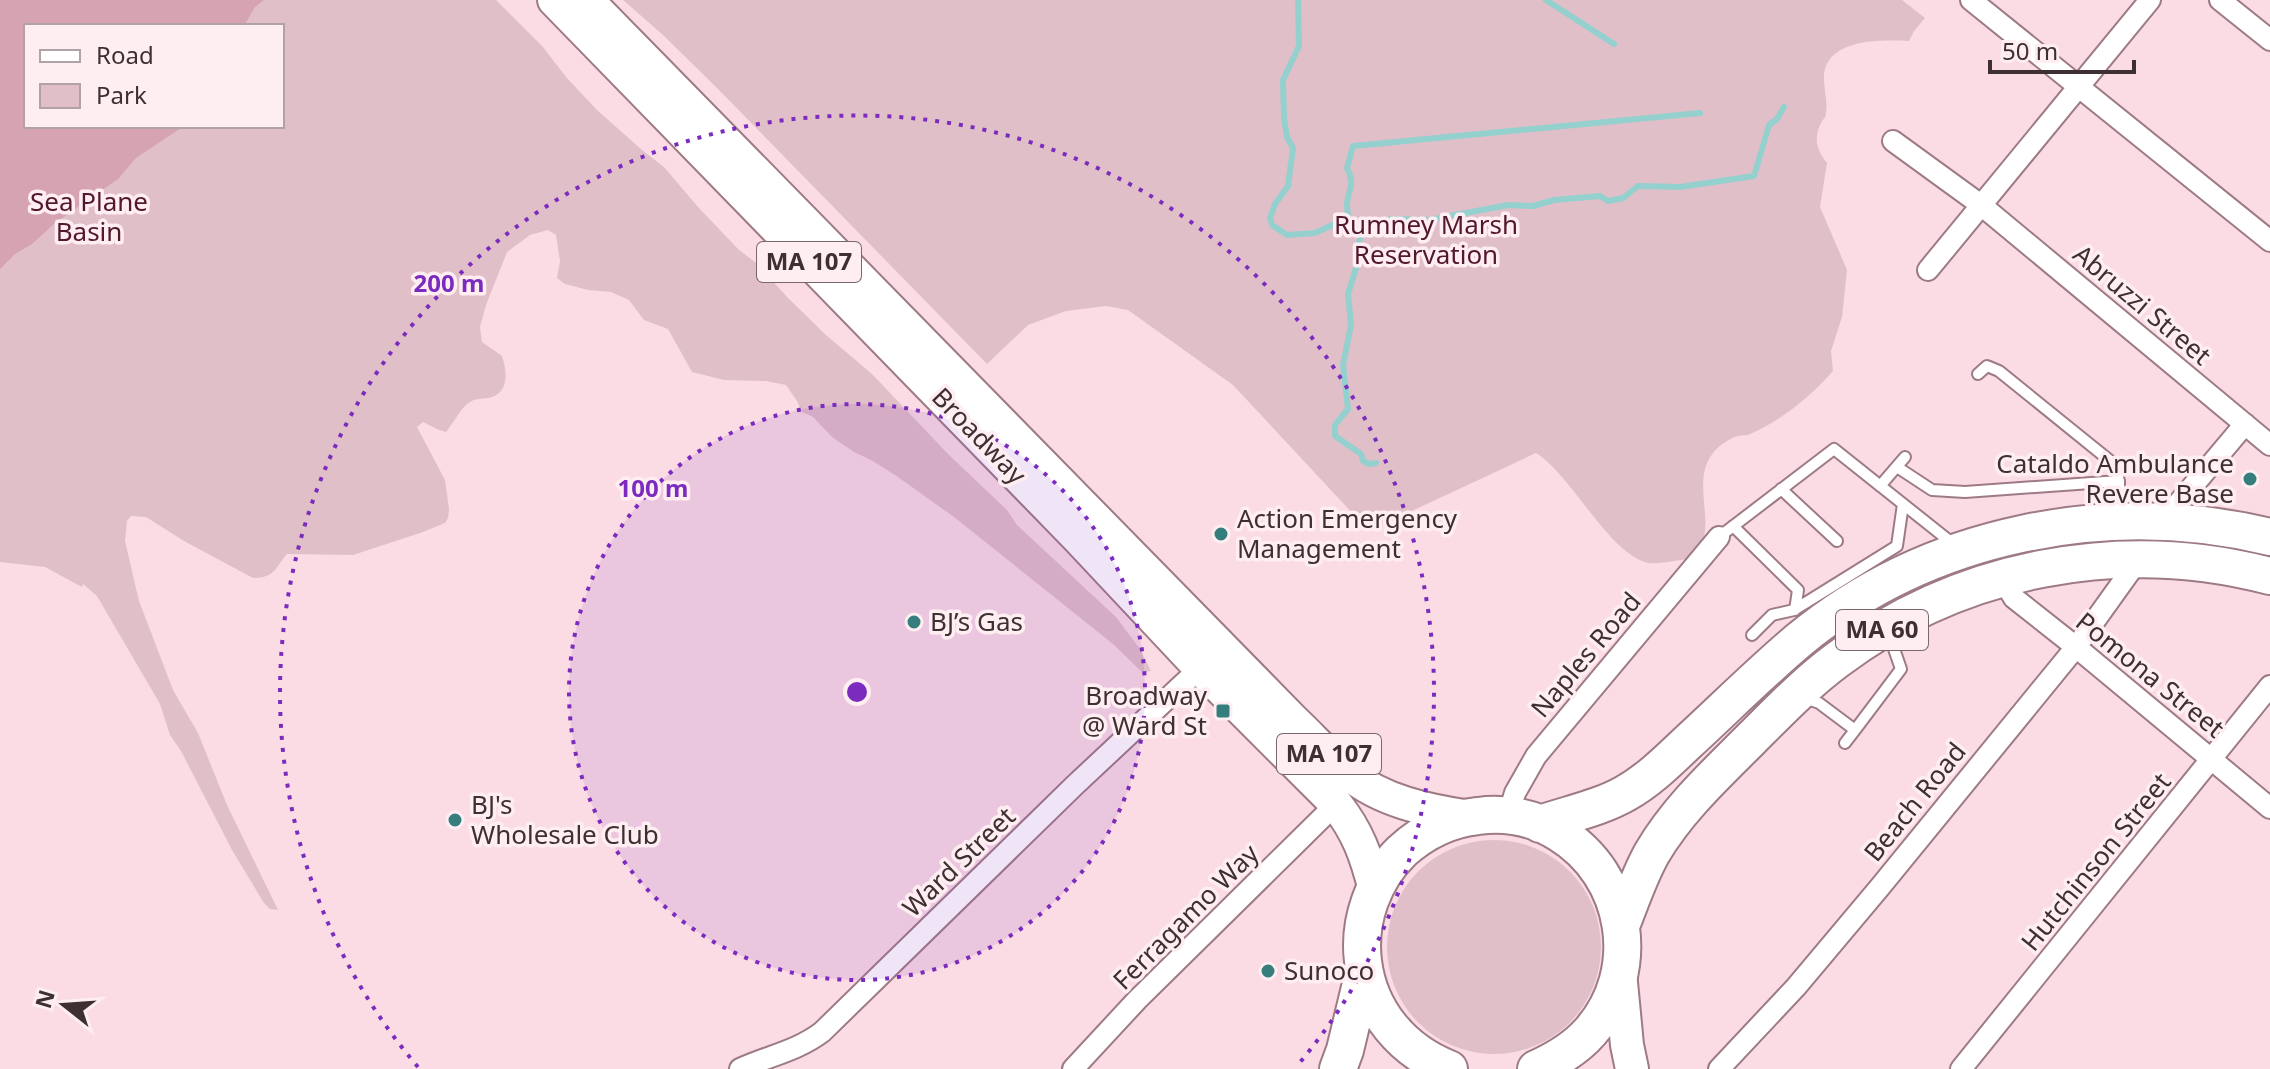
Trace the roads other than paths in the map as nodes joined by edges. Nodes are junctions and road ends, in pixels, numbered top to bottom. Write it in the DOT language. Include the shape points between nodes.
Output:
graph roads {
  1 [pos="554,0"];
  2 [pos="587,0"];
  3 [pos="1971,0"];
  4 [pos="2150,0"];
  5 [pos="2220,0"];
  6 [pos="2270,40"];
  7 [pos="2078,86"];
  8 [pos="1893,141"];
  9 [pos="1981,205"];
  10 [pos="2270,241"];
  11 [pos="1928,270"];
  12 [pos="1978,374"];
  13 [pos="2245,424"];
  14 [pos="2270,445"];
  15 [pos="1905,457"];
  16 [pos="1897,467"];
  17 [pos="2119,481"];
  18 [pos="1880,486"];
  19 [pos="1781,489"];
  20 [pos="2119,498"];
  21 [pos="1903,504"];
  22 [pos="2167,521"];
  23 [pos="1726,531"];
  24 [pos="2270,537"];
  25 [pos="1837,541"];
  26 [pos="1897,546"];
  27 [pos="1957,553"];
  28 [pos="2139,559"];
  29 [pos="1901,561"];
  30 [pos="2270,576"];
  31 [pos="2002,578"];
  32 [pos="1794,610"];
  33 [pos="1830,617"];
  34 [pos="1878,632"];
  35 [pos="1752,635"];
  36 [pos="2076,647"];
  37 [pos="1200,668"];
  38 [pos="2270,686"];
  39 [pos="1795,695"];
  40 [pos="1855,730"];
  41 [pos="1845,743"];
  42 [pos="2213,759"];
  43 [pos="1336,804"];
  44 [pos="2270,808"];
  45 [pos="1470,817"];
  46 [pos="1524,820"];
  47 [pos="1375,890"];
  48 [pos="1621,926"];
  49 [pos="1364,971"];
  50 [pos="1620,972"];
  51 [pos="740,1069"];
  52 [pos="1073,1069"];
  53 [pos="1338,1069"];
  54 [pos="1447,1069"];
  55 [pos="1536,1069"];
  56 [pos="1632,1069"];
  57 [pos="1719,1069"];
  58 [pos="1961,1069"];
  1 -- 37 [label="main road, Broadway / MA 107"];
  2 -- 45 [label="main road, Broadway / MA 107" via="1350,775 1412,805"];
  3 -- 7 [label="street"];
  4 -- 7 [label="street"];
  5 -- 6 [label="street"];
  7 -- 9 [label="street"];
  7 -- 10 [label="street"];
  8 -- 9 [label="street, Abruzzi Street"];
  9 -- 11 [label="street"];
  9 -- 13 [label="street, Abruzzi Street"];
  12 -- 17 [label="lane" via="1987,366 1999,371 2114,464"];
  13 -- 14 [label="street, Abruzzi Street"];
  13 -- 22 [label="street"];
  15 -- 16 [label="lane"];
  16 -- 17 [label="lane" via="1932,490 1943,491"];
  16 -- 18 [label="lane"];
  17 -- 20 [label="lane"];
  18 -- 19 [label="lane" via="1834,449"];
  18 -- 21 [label="lane"];
  19 -- 23 [label="lane"];
  19 -- 25 [label="lane"];
  21 -- 26 [label="lane"];
  21 -- 27 [label="lane"];
  22 -- 24 [label="highway, MA 60"];
  22 -- 27 [label="highway, MA 60" via="2060,527"];
  23 -- 32 [label="lane" via="1798,590"];
  23 -- 46 [label="street, Naples Road" via="1536,756 1515,793"];
  26 -- 29 [label="lane"];
  26 -- 32 [label="lane"];
  27 -- 33 [label="highway, MA 60" via="1889,582"];
  28 -- 30 [label="highway, MA 60" via="2207,563"];
  28 -- 31 [label="highway, MA 60" via="2079,563"];
  28 -- 36 [label="street, Beach Road"];
  31 -- 34 [label="highway, MA 60" via="1939,600"];
  31 -- 36 [label="street, Pomona Street" via="2014,598"];
  32 -- 33 [label="lane" via="1804,618"];
  32 -- 35 [label="lane" via="1772,615"];
  33 -- 46 [label="highway, MA 60" via="1646,780 1609,801"];
  34 -- 39 [label="highway, MA 60"];
  34 -- 40 [label="lane" via="1893,646 1901,669"];
  36 -- 42 [label="street, Pomona Street"];
  36 -- 57 [label="street, Beach Road" via="1796,987"];
  37 -- 43 [label="main road, Broadway / MA 107"];
  37 -- 51 [label="street, Ward Street" via="822,1032 808,1043"];
  38 -- 42 [label="street, Hutchinson Street"];
  39 -- 40 [label="lane" via="1819,703"];
  39 -- 48 [label="highway, MA 60" via="1674,819 1645,866"];
  40 -- 41 [label="lane"];
  42 -- 44 [label="street, Pomona Street"];
  42 -- 58 [label="street, Hutchinson Street"];
  43 -- 47 [label="main road, Broadway / MA 107" via="1361,842"];
  43 -- 52 [label="street, Ferragamo Way"];
  45 -- 46 [label="highway, MA 60"];
  45 -- 47 [label="highway, MA 60" via="1418,838 1393,861"];
  46 -- 48 [label="highway" via="1564,836 1595,864 1615,899"];
  47 -- 49 [label="highway, MA 60" via="1363,930"];
  48 -- 50 [label="highway, MA 60"];
  49 -- 53 [label="highway, MA 60"];
  49 -- 54 [label="highway" via="1393,1030 1418,1053"];
  50 -- 55 [label="highway, MA 60" via="1609,1004 1591,1032"];
  50 -- 56 [label="main road"];
}
